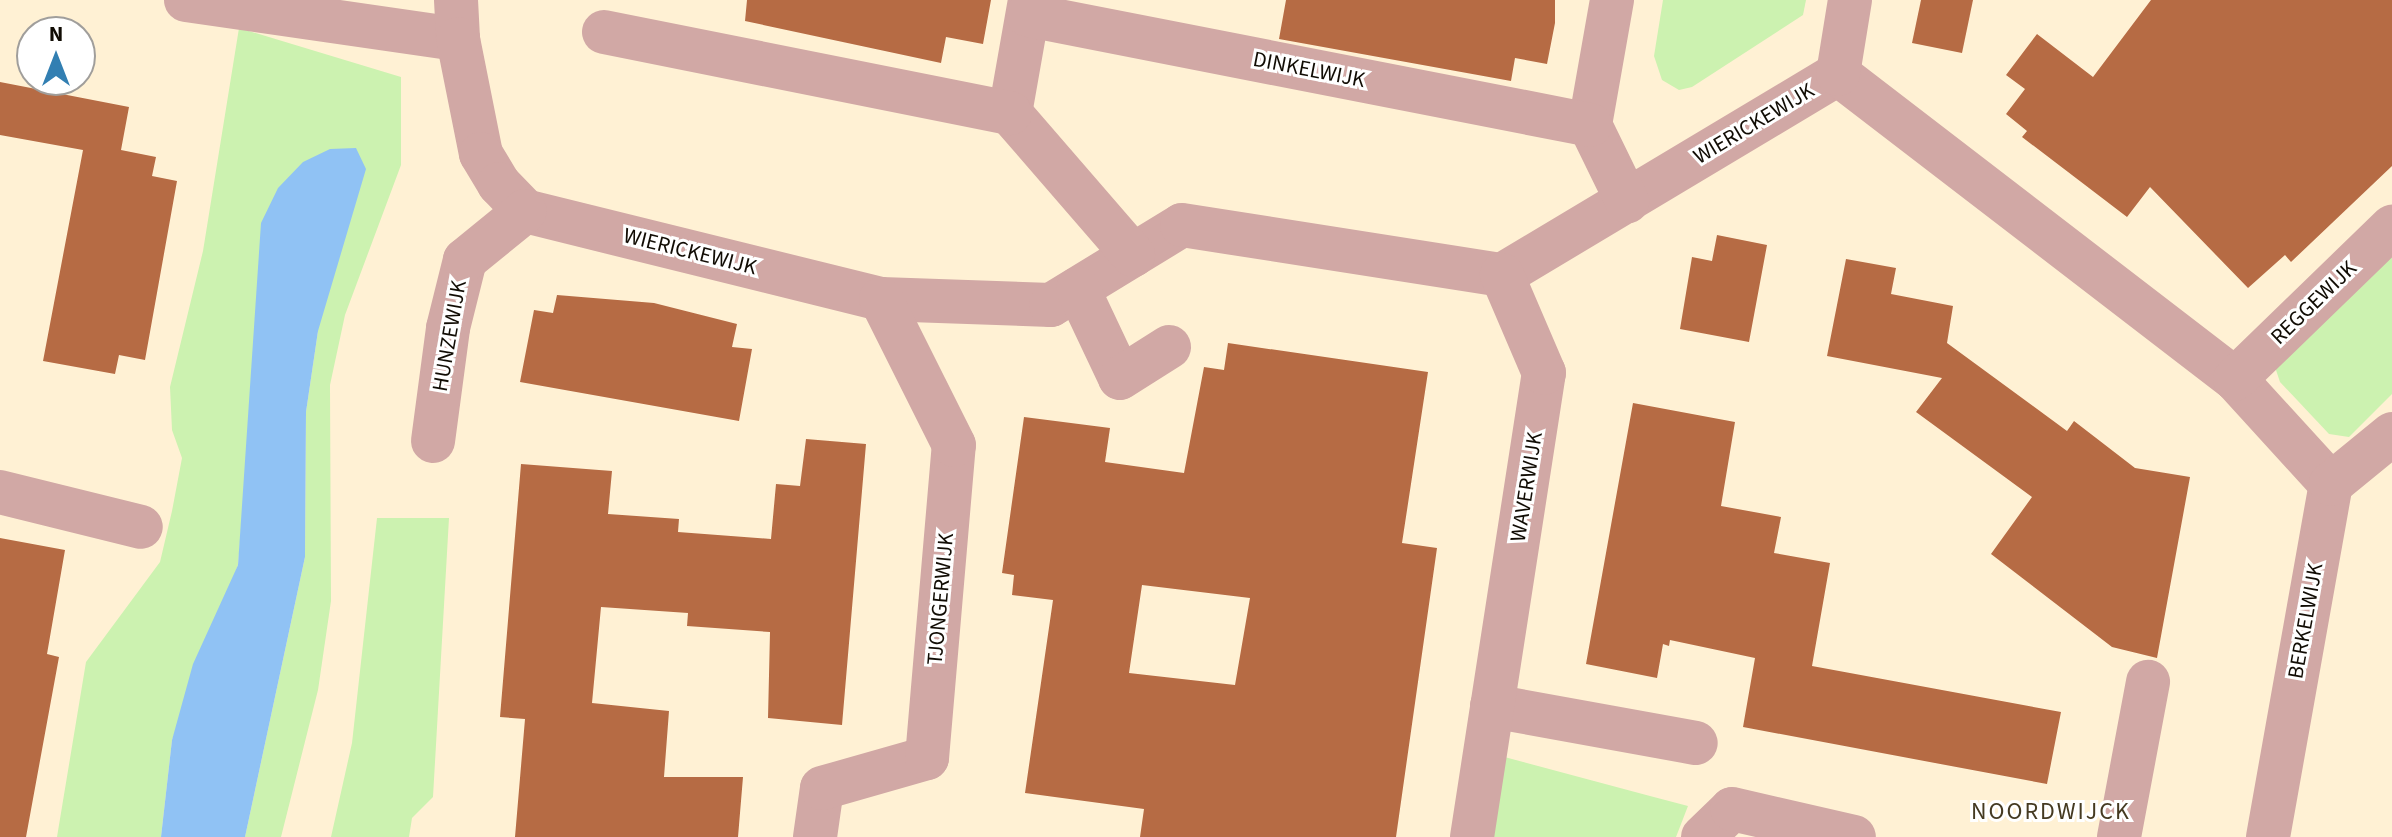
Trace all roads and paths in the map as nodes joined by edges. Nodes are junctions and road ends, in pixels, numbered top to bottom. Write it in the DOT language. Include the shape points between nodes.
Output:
graph roads {
  1 [pos="186,0"];
  2 [pos="1612,0"];
  3 [pos="1850,0"];
  4 [pos="1029,8"];
  5 [pos="457,19"];
  6 [pos="604,32"];
  7 [pos="1838,74"];
  8 [pos="1010,113"];
  9 [pos="1590,125"];
  10 [pos="1627,201"];
  11 [pos="525,211"];
  12 [pos="2392,227"];
  13 [pos="1133,255"];
  14 [pos="1502,275"];
  15 [pos="1078,289"];
  16 [pos="881,299"];
  17 [pos="1169,347"];
  18 [pos="2235,379"];
  19 [pos="2392,434"];
  20 [pos="433,441"];
  21 [pos="2331,484"];
  22 [pos="0,492"];
  23 [pos="141,527"];
  24 [pos="2148,682"];
  25 [pos="1492,706"];
  26 [pos="1696,743"];
  27 [pos="815,837"];
  28 [pos="1472,837"];
  29 [pos="1703,837"];
  30 [pos="1854,837"];
  31 [pos="2119,837"];
  32 [pos="2268,837"];
  1 -- 5 [label="street"];
  2 -- 9 [label="street"];
  3 -- 7 [label="street"];
  4 -- 8 [label="street, DINKELWIJK"];
  4 -- 9 [label="street, DINKELWIJK"];
  5 -- 11 [label="street" via="481,154 499,184"];
  6 -- 8 [label="street"];
  7 -- 10 [label="street, WIERICKEWIJK"];
  7 -- 18 [label="street, WIERICKEWIJK"];
  8 -- 13 [label="street"];
  9 -- 10 [label="street"];
  10 -- 14 [label="street, WIERICKEWIJK"];
  11 -- 16 [label="street, WIERICKEWIJK"];
  11 -- 20 [label="street, HUNZEWIJK" via="465,260 448,328"];
  12 -- 18 [label="street, REGGEWIJK"];
  13 -- 14 [label="street, WIERICKEWIJK" via="1182,225"];
  13 -- 15 [label="street, WIERICKEWIJK"];
  14 -- 25 [label="street, WAVERWIJK" via="1544,373"];
  15 -- 16 [label="street, WIERICKEWIJK" via="1051,305"];
  15 -- 17 [label="street" via="1120,378"];
  16 -- 27 [label="street, TJONGERWIJK" via="954,445 927,758 822,788"];
  18 -- 21 [label="street, WIERICKEWIJK"];
  19 -- 21 [label="street"];
  21 -- 32 [label="street, BERKELWIJK"];
  22 -- 23 [label="street"];
  24 -- 31 [label="street"];
  25 -- 26 [label="street"];
  25 -- 28 [label="street, WAVERWIJK"];
  29 -- 30 [label="street" via="1732,809"];
}
